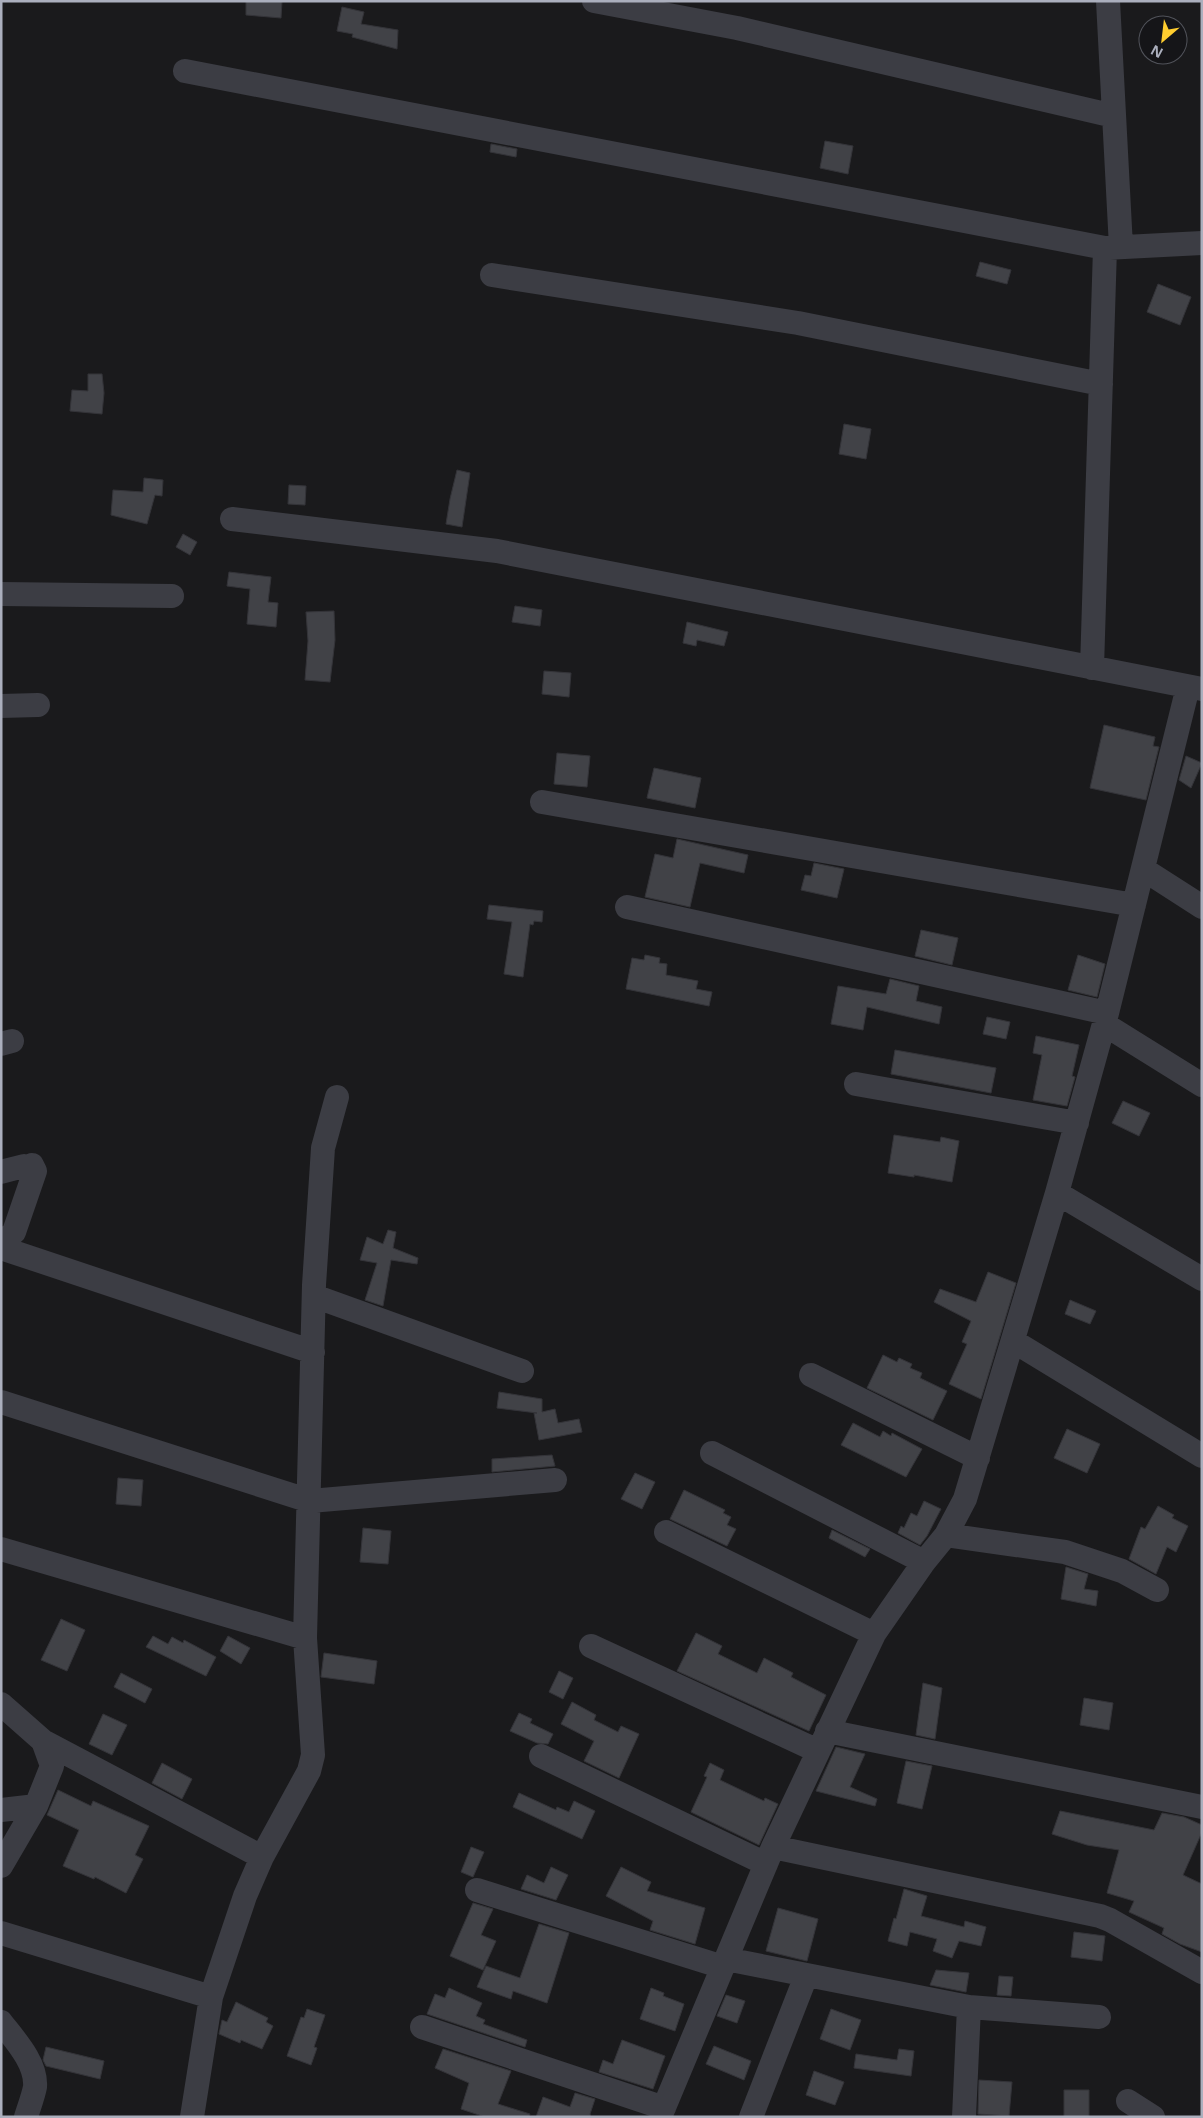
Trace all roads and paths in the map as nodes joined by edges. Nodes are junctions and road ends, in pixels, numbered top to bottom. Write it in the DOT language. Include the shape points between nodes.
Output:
graph roads {
  1 [pos="594,1"];
  2 [pos="1108,1"];
  3 [pos="185,71"];
  4 [pos="1114,116"];
  5 [pos="1202,243"];
  6 [pos="1113,248"];
  7 [pos="492,275"];
  8 [pos="1101,384"];
  9 [pos="232,519"];
  10 [pos="1,594"];
  11 [pos="172,596"];
  12 [pos="1092,668"];
  13 [pos="1194,700"];
  14 [pos="38,705"];
  15 [pos="1,706"];
  16 [pos="542,802"];
  17 [pos="1143,869"];
  18 [pos="1134,905"];
  19 [pos="627,907"];
  20 [pos="1202,907"];
  21 [pos="1106,1019"];
  22 [pos="856,1084"];
  23 [pos="1202,1085"];
  24 [pos="337,1097"];
  25 [pos="1077,1123"];
  26 [pos="1,1172"];
  27 [pos="1057,1194"];
  28 [pos="4,1247"];
  29 [pos="1202,1279"];
  30 [pos="314,1296"];
  31 [pos="1013,1341"];
  32 [pos="313,1352"];
  33 [pos="522,1371"];
  34 [pos="811,1375"];
  35 [pos="1,1402"];
  36 [pos="712,1453"];
  37 [pos="1202,1456"];
  38 [pos="978,1458"];
  39 [pos="555,1480"];
  40 [pos="310,1502"];
  41 [pos="666,1532"];
  42 [pos="946,1535"];
  43 [pos="1,1549"];
  44 [pos="924,1562"];
  45 [pos="1157,1590"];
  46 [pos="874,1634"];
  47 [pos="305,1638"];
  48 [pos="591,1646"];
  49 [pos="1,1704"];
  50 [pos="43,1741"];
  51 [pos="823,1741"];
  52 [pos="541,1756"];
  53 [pos="36,1806"];
  54 [pos="1202,1807"];
  55 [pos="1,1810"];
  56 [pos="769,1856"];
  57 [pos="262,1857"];
  58 [pos="1,1866"];
  59 [pos="477,1890"];
  60 [pos="1,1933"];
  61 [pos="724,1964"];
  62 [pos="1202,1972"];
  63 [pos="806,1976"];
  64 [pos="211,1997"];
  65 [pos="969,2006"];
  66 [pos="1098,2017"];
  67 [pos="1,2022"];
  68 [pos="422,2027"];
  69 [pos="10,2047"];
  70 [pos="1128,2101"];
  71 [pos="662,2114"];
  72 [pos="26,2117"];
  73 [pos="192,2117"];
  74 [pos="752,2117"];
  75 [pos="964,2117"];
  76 [pos="1153,2117"];
  1 -- 4 [label="street" via="737,28"];
  2 -- 4 [label="street"];
  3 -- 6 [label="street"];
  4 -- 6 [label="street"];
  5 -- 6 [label="street"];
  6 -- 8 [label="street"];
  7 -- 8 [label="street" via="798,322"];
  8 -- 12 [label="street"];
  9 -- 12 [label="street" via="497,551"];
  10 -- 11 [label="street"];
  12 -- 13 [label="street"];
  13 -- 17 [label="street"];
  14 -- 15 [label="street"];
  16 -- 18 [label="street"];
  17 -- 18 [label="street"];
  17 -- 20 [label="street"];
  18 -- 21 [label="street"];
  19 -- 21 [label="street"];
  21 -- 23 [label="street"];
  21 -- 25 [label="street"];
  22 -- 25 [label="street"];
  24 -- 30 [label="street" via="323,1148"];
  25 -- 27 [label="street"];
  26 -- 28 [label="street" via="28,1165 35,1172 14,1232"];
  27 -- 29 [label="street"];
  27 -- 31 [label="street"];
  28 -- 32 [label="street"];
  30 -- 32 [label="street"];
  30 -- 33 [label="street"];
  31 -- 37 [label="street"];
  31 -- 38 [label="street"];
  32 -- 40 [label="street"];
  34 -- 38 [label="street"];
  35 -- 40 [label="street"];
  36 -- 44 [label="street"];
  38 -- 42 [label="street" via="965,1498"];
  39 -- 40 [label="street"];
  40 -- 47 [label="street"];
  41 -- 46 [label="street"];
  42 -- 44 [label="street"];
  42 -- 45 [label="street" via="1065,1552 1122,1571"];
  43 -- 47 [label="street"];
  44 -- 46 [label="street"];
  46 -- 51 [label="street"];
  47 -- 57 [label="street" via="312,1755 309,1771"];
  48 -- 51 [label="street"];
  49 -- 50 [label="street"];
  50 -- 53 [label="street" via="52,1766"];
  50 -- 57 [label="street"];
  51 -- 54 [label="street"];
  51 -- 56 [label="street"];
  52 -- 56 [label="street"];
  53 -- 55 [label="street"];
  53 -- 58 [label="street"];
  56 -- 61 [label="street"];
  56 -- 62 [label="street" via="1100,1916"];
  57 -- 64 [label="street" via="245,1896"];
  59 -- 61 [label="street"];
  60 -- 64 [label="street"];
  61 -- 63 [label="street"];
  61 -- 71 [label="street"];
  63 -- 65 [label="street"];
  63 -- 74 [label="street"];
  64 -- 73 [label="street"];
  65 -- 66 [label="street"];
  65 -- 75 [label="street"];
  67 -- 69 [label="street"];
  68 -- 71 [label="street"];
  69 -- 72 [label="street" via="32,2069 35,2085"];
  70 -- 76 [label="street"];
}
